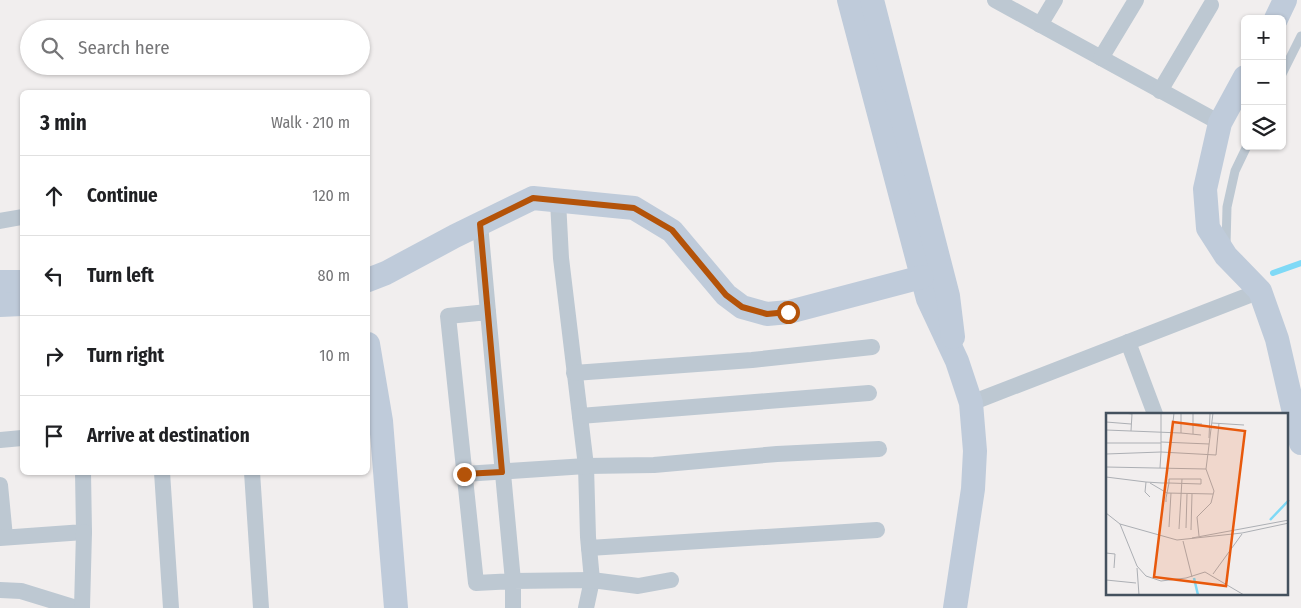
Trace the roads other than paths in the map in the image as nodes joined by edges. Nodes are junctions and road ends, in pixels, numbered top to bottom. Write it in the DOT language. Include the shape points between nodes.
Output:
graph roads {
  1 [pos="849,0"];
  2 [pos="872,0"];
  3 [pos="995,0"];
  4 [pos="1055,0"];
  5 [pos="1136,0"];
  6 [pos="1285,0"];
  7 [pos="1211,5"];
  8 [pos="1278,15"];
  9 [pos="1040,25"];
  10 [pos="1301,36"];
  11 [pos="1101,58"];
  12 [pos="1286,66"];
  13 [pos="1241,85"];
  14 [pos="1160,91"];
  15 [pos="1220,124"];
  16 [pos="1245,150"];
  17 [pos="558,201"];
  18 [pos="20,217"];
  19 [pos="0,221"];
  20 [pos="480,224"];
  21 [pos="1226,256"];
  22 [pos="922,277"];
  23 [pos="370,279"];
  24 [pos="0,282"];
  25 [pos="20,282"];
  26 [pos="1260,291"];
  27 [pos="20,304"];
  28 [pos="0,305"];
  29 [pos="488,312"];
  30 [pos="1128,342"];
  31 [pos="872,347"];
  32 [pos="370,355"];
  33 [pos="957,361"];
  34 [pos="574,373"];
  35 [pos="869,393"];
  36 [pos="971,403"];
  37 [pos="1155,413"];
  38 [pos="580,416"];
  39 [pos="20,438"];
  40 [pos="0,440"];
  41 [pos="1301,444"];
  42 [pos="879,449"];
  43 [pos="586,466"];
  44 [pos="502,472"];
  45 [pos="464,474"];
  46 [pos="83,475"];
  47 [pos="162,475"];
  48 [pos="252,475"];
  49 [pos="0,486"];
  50 [pos="877,530"];
  51 [pos="84,532"];
  52 [pos="3,537"];
  53 [pos="589,548"];
  54 [pos="592,580"];
  55 [pos="671,580"];
  56 [pos="513,581"];
  57 [pos="0,590"];
  58 [pos="76,608"];
  59 [pos="82,608"];
  60 [pos="171,608"];
  61 [pos="261,608"];
  62 [pos="396,608"];
  63 [pos="513,608"];
  64 [pos="586,608"];
  65 [pos="955,608"];
  1 -- 22 [label="street"];
  2 -- 33 [label="street" via="948,296"];
  3 -- 9 [label="street"];
  4 -- 9 [label="street"];
  5 -- 11 [label="street"];
  6 -- 8 [label="street"];
  7 -- 14 [label="street"];
  9 -- 11 [label="street"];
  10 -- 12 [label="lane"];
  11 -- 14 [label="street"];
  13 -- 15 [label="street"];
  14 -- 15 [label="street"];
  15 -- 21 [label="street" via="1205,189 1208,228"];
  16 -- 21 [label="lane" via="1235,170 1227,207"];
  17 -- 20 [label="street" via="533,198"];
  17 -- 22 [label="street" via="634,208 672,230 726,295 742,307 767,314 788,312"];
  17 -- 34 [label="street"];
  18 -- 19 [label="street"];
  20 -- 23 [label="street"];
  20 -- 29 [label="street"];
  21 -- 26 [label="street"];
  22 -- 33 [label="street" via="928,299"];
  24 -- 25 [label="street"];
  26 -- 30 [label="street"];
  26 -- 41 [label="street" via="1277,339"];
  27 -- 28 [label="street"];
  29 -- 44 [label="street"];
  29 -- 45 [label="street" via="448,316"];
  30 -- 36 [label="street"];
  30 -- 37 [label="street"];
  31 -- 34 [label="street" via="752,360"];
  32 -- 62 [label="street" via="382,421"];
  33 -- 36 [label="street"];
  34 -- 38 [label="street"];
  35 -- 38 [label="street"];
  36 -- 65 [label="street" via="975,451 973,489"];
  38 -- 43 [label="street"];
  39 -- 40 [label="street"];
  42 -- 43 [label="street" via="654,465"];
  43 -- 44 [label="street"];
  43 -- 53 [label="street"];
  44 -- 45 [label="street"];
  44 -- 56 [label="street"];
  45 -- 56 [label="street" via="476,583"];
  46 -- 51 [label="street"];
  47 -- 60 [label="street"];
  48 -- 61 [label="street"];
  49 -- 52 [label="street"];
  50 -- 53 [label="street"];
  51 -- 52 [label="street"];
  51 -- 59 [label="street"];
  53 -- 54 [label="street"];
  54 -- 55 [label="street" via="638,586"];
  54 -- 56 [label="street"];
  54 -- 64 [label="street"];
  56 -- 63 [label="street"];
  57 -- 58 [label="street" via="21,591"];
}
